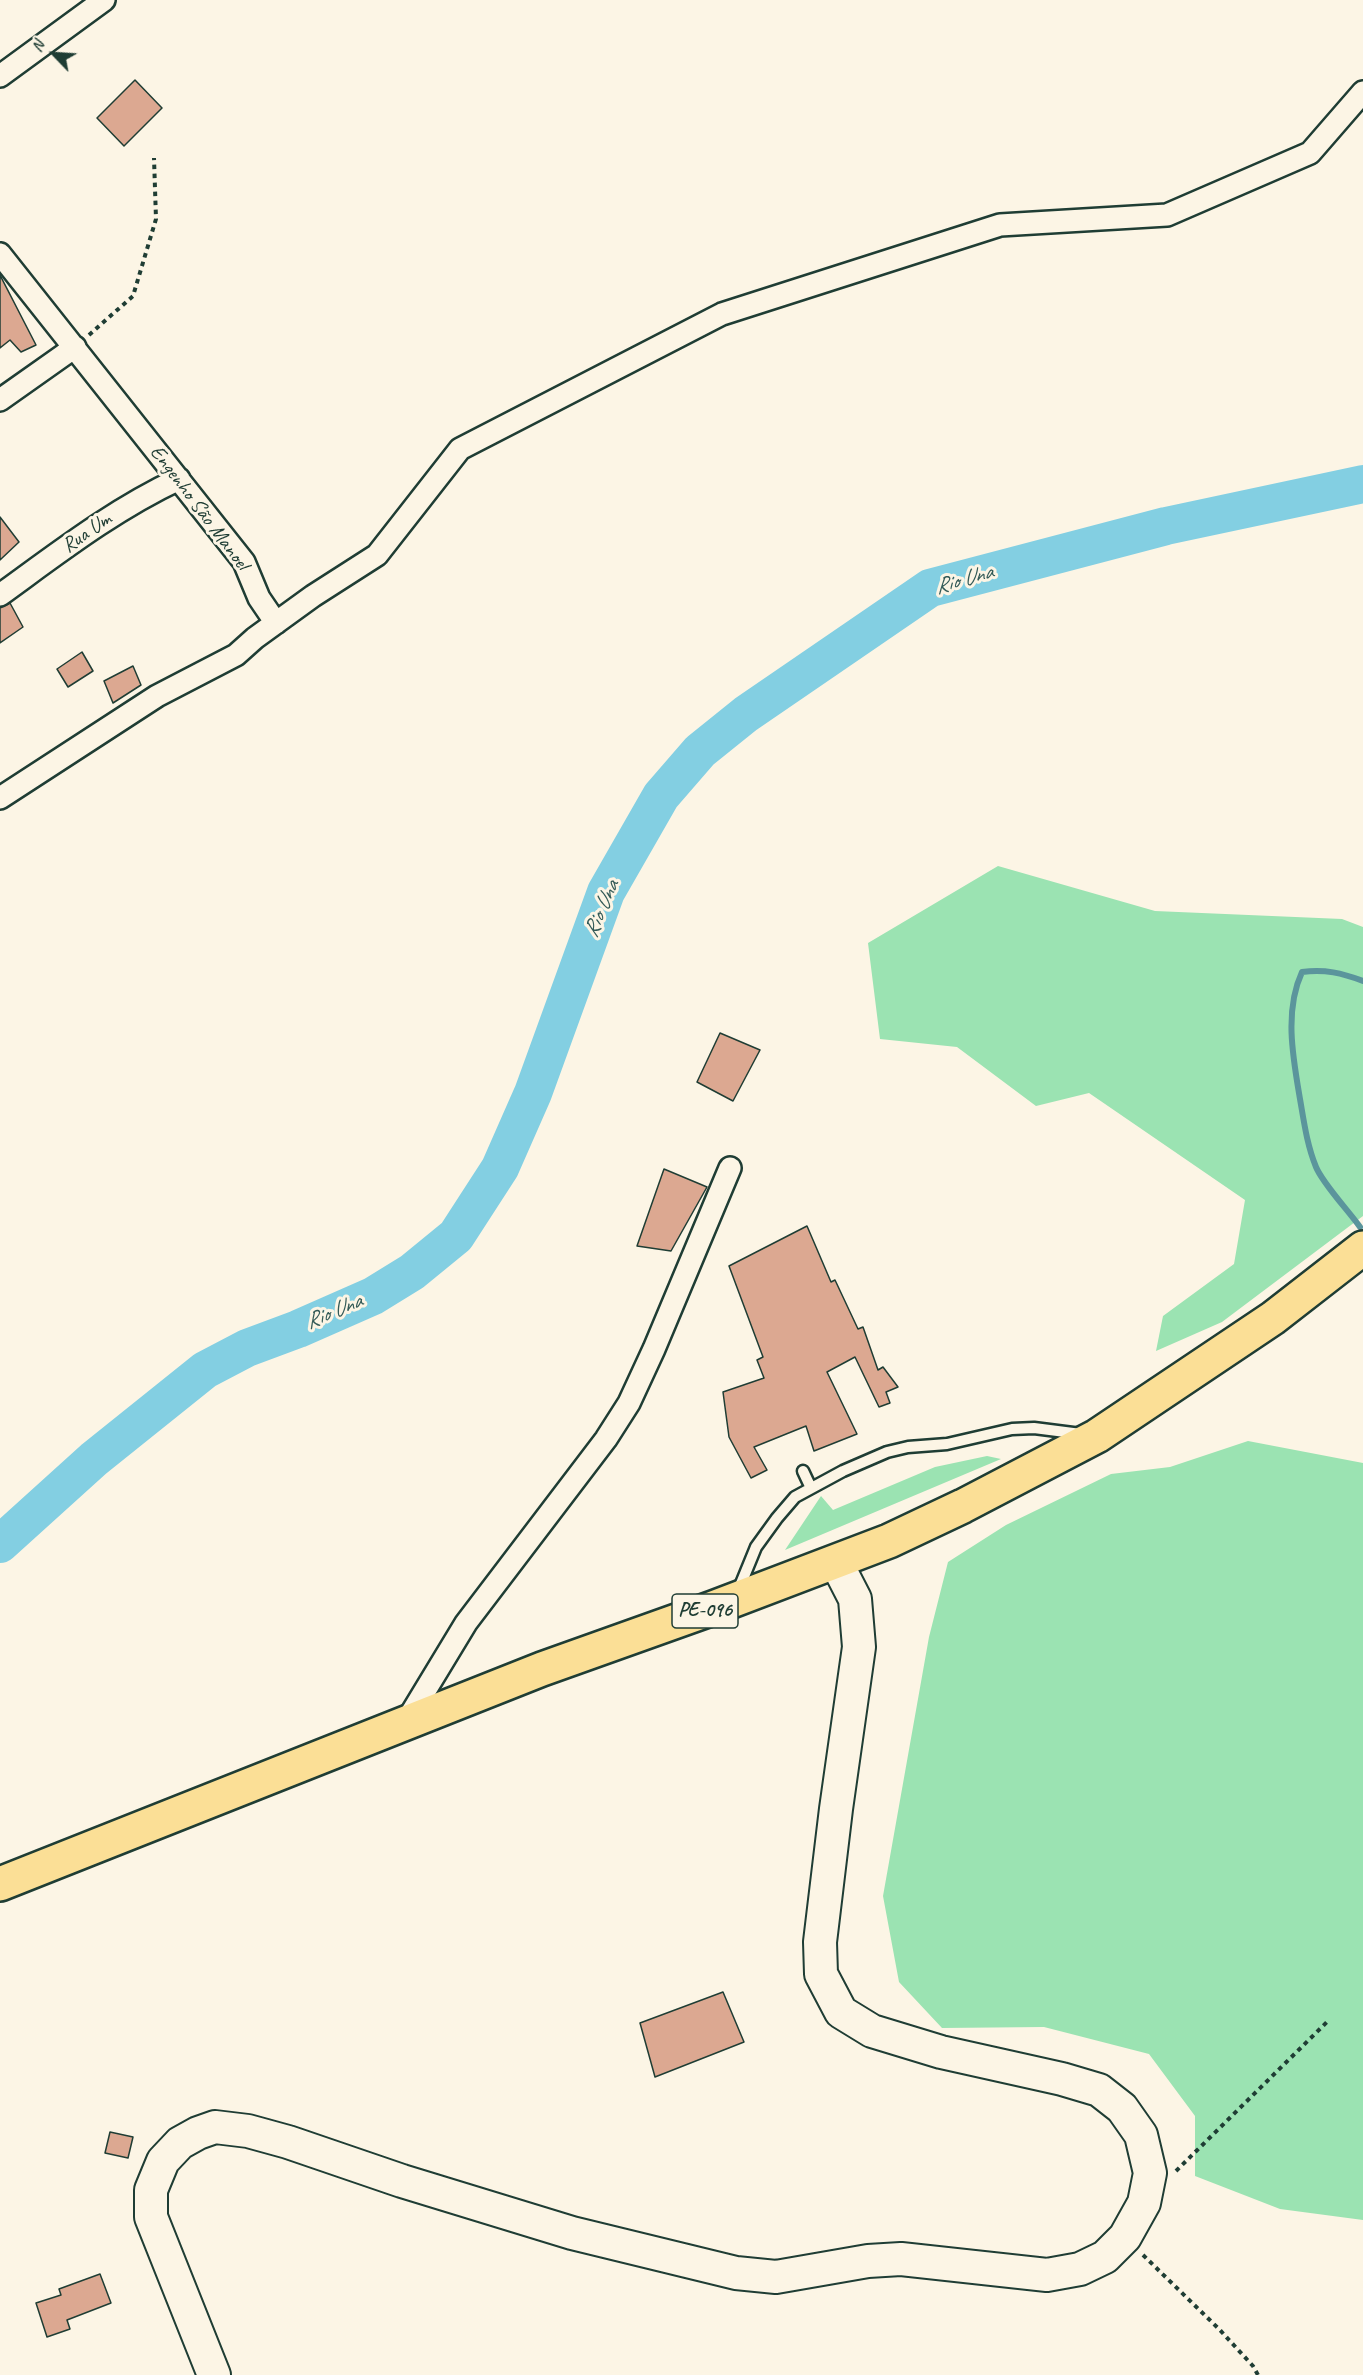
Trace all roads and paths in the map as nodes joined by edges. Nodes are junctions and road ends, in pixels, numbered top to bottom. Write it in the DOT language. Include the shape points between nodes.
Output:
graph roads {
  1 [pos="105,0"];
  2 [pos="0,76"];
  3 [pos="1363,92"];
  4 [pos="154,158"];
  5 [pos="0,254"];
  6 [pos="75,347"];
  7 [pos="0,400"];
  8 [pos="179,479"];
  9 [pos="0,595"];
  10 [pos="276,623"];
  11 [pos="0,798"];
  12 [pos="730,1168"];
  13 [pos="1363,1248"];
  14 [pos="1097,1436"];
  15 [pos="803,1471"];
  16 [pos="811,1488"];
  17 [pos="836,1562"];
  18 [pos="734,1600"];
  19 [pos="406,1722"];
  20 [pos="0,1884"];
  21 [pos="1329,2020"];
  22 [pos="1144,2203"];
  23 [pos="1125,2237"];
  24 [pos="214,2375"];
  25 [pos="1258,2375"];
  1 -- 2 [label="street"];
  3 -- 10 [label="street" via="1310,153 1167,215 1000,225 722,314 460,449 377,555"];
  4 -- 6 [label="path" via="156,219 133,296"];
  5 -- 6 [label="street, Engenho São Manoel"];
  6 -- 7 [label="street"];
  6 -- 8 [label="street, Engenho São Manoel"];
  8 -- 9 [label="street, Rua Um" via="139,498"];
  8 -- 10 [label="street, Engenho São Manoel" via="244,562 259,598"];
  10 -- 11 [label="street" via="236,655 157,696"];
  12 -- 19 [label="street" via="629,1403 466,1623"];
  13 -- 14 [label="main road, PE-096" via="1273,1318"];
  14 -- 16 [label="lane" via="1012,1429 947,1444 924,1444 887,1452"];
  14 -- 17 [label="main road, PE-096" via="963,1506"];
  15 -- 16 [label="lane"];
  16 -- 18 [label="lane" via="795,1497 756,1547"];
  17 -- 18 [label="main road, PE-096"];
  17 -- 22 [label="street" via="855,1599 859,1647 820,1941 821,1974 828,1990 841,2012 872,2031 1099,2090 1122,2108 1141,2135 1150,2173"];
  18 -- 19 [label="main road, PE-096"];
  19 -- 20 [label="main road, PE-096"];
  21 -- 22 [label="path"];
  22 -- 23 [label="street"];
  23 -- 24 [label="street" via="1105,2257 1080,2269 1047,2275 901,2259 776,2277 736,2273 572,2233 288,2142 215,2127 180,2143 163,2161 151,2190 151,2217"];
  23 -- 25 [label="path" via="1219,2329"];
}
